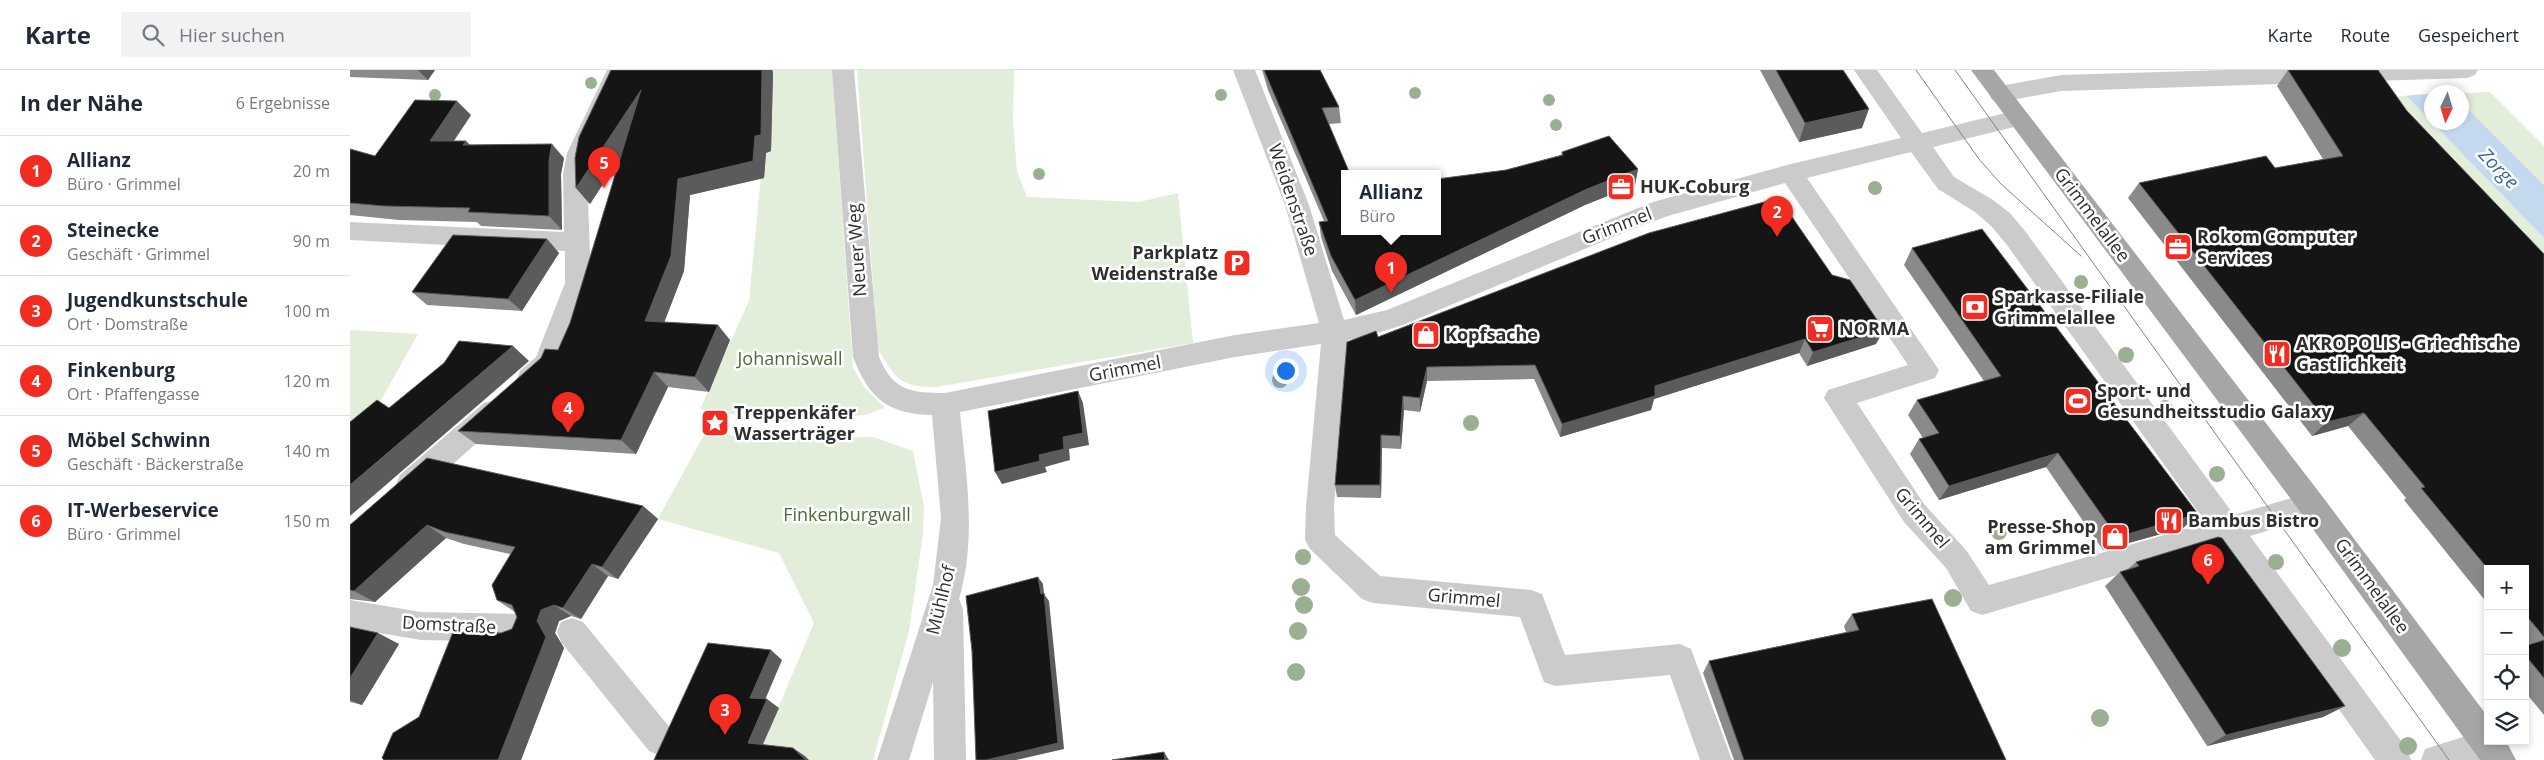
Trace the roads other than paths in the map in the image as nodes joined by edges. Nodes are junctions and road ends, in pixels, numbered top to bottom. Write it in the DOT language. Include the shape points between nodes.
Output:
graph roads {
  1 [pos="618,70"];
  2 [pos="843,70"];
  3 [pos="1244,70"];
  4 [pos="1865,70"];
  5 [pos="1982,70"];
  6 [pos="2467,70"];
  7 [pos="2000,94"];
  8 [pos="2018,118"];
  9 [pos="1917,143"];
  10 [pos="1791,173"];
  11 [pos="350,231"];
  12 [pos="577,242"];
  13 [pos="1335,333"];
  14 [pos="945,404"];
  15 [pos="915,405"];
  16 [pos="387,504"];
  17 [pos="2312,505"];
  18 [pos="2227,531"];
  19 [pos="948,585"];
  20 [pos="350,614"];
  21 [pos="519,628"];
  22 [pos="572,632"];
  23 [pos="660,740"];
  24 [pos="2494,752"];
  25 [pos="893,760"];
  26 [pos="950,760"];
  27 [pos="1716,760"];
  28 [pos="2395,760"];
  29 [pos="2437,760"];
  1 -- 12 [label="street" via="580,153 575,174"];
  2 -- 15 [label="street, Neuer Weg" via="866,357 872,375 883,390"];
  3 -- 13 [label="street, Weidenstraße" via="1297,205"];
  4 -- 9 [label="street"];
  5 -- 7 [label="main road, Grimmelallee"];
  6 -- 7 [label="street" via="2061,84"];
  7 -- 8 [label="main road, Grimmelallee"];
  8 -- 9 [label="street, Grimmel"];
  8 -- 17 [label="main road, Grimmelallee"];
  9 -- 10 [label="street, Grimmel"];
  9 -- 18 [label="street" via="1946,183 1984,206 2016,238 2070,308"];
  10 -- 13 [label="street, Grimmel" via="1662,208 1394,318"];
  10 -- 18 [label="street, Grimmel" via="1926,370 1838,398 1914,513 1956,559 1982,601"];
  11 -- 12 [label="street"];
  12 -- 16 [label="street" via="578,283 547,363"];
  13 -- 14 [label="street, Grimmel" via="1235,346"];
  13 -- 27 [label="street, Grimmel" via="1320,540 1373,589 1531,604 1555,671 1680,660"];
  14 -- 15 [label="street, Grimmel"];
  14 -- 19 [label="street, Mühlhof" via="956,518"];
  17 -- 18 [label="street, Grimmel"];
  17 -- 24 [label="main road, Grimmelallee"];
  18 -- 28 [label="street" via="2267,580"];
  19 -- 25 [label="street, Mühlhof"];
  19 -- 26 [label="street"];
  20 -- 21 [label="street, Domstraße" via="421,626"];
  22 -- 23 [label="street"];
  24 -- 29 [label="street, Grimmelallee"];
}
